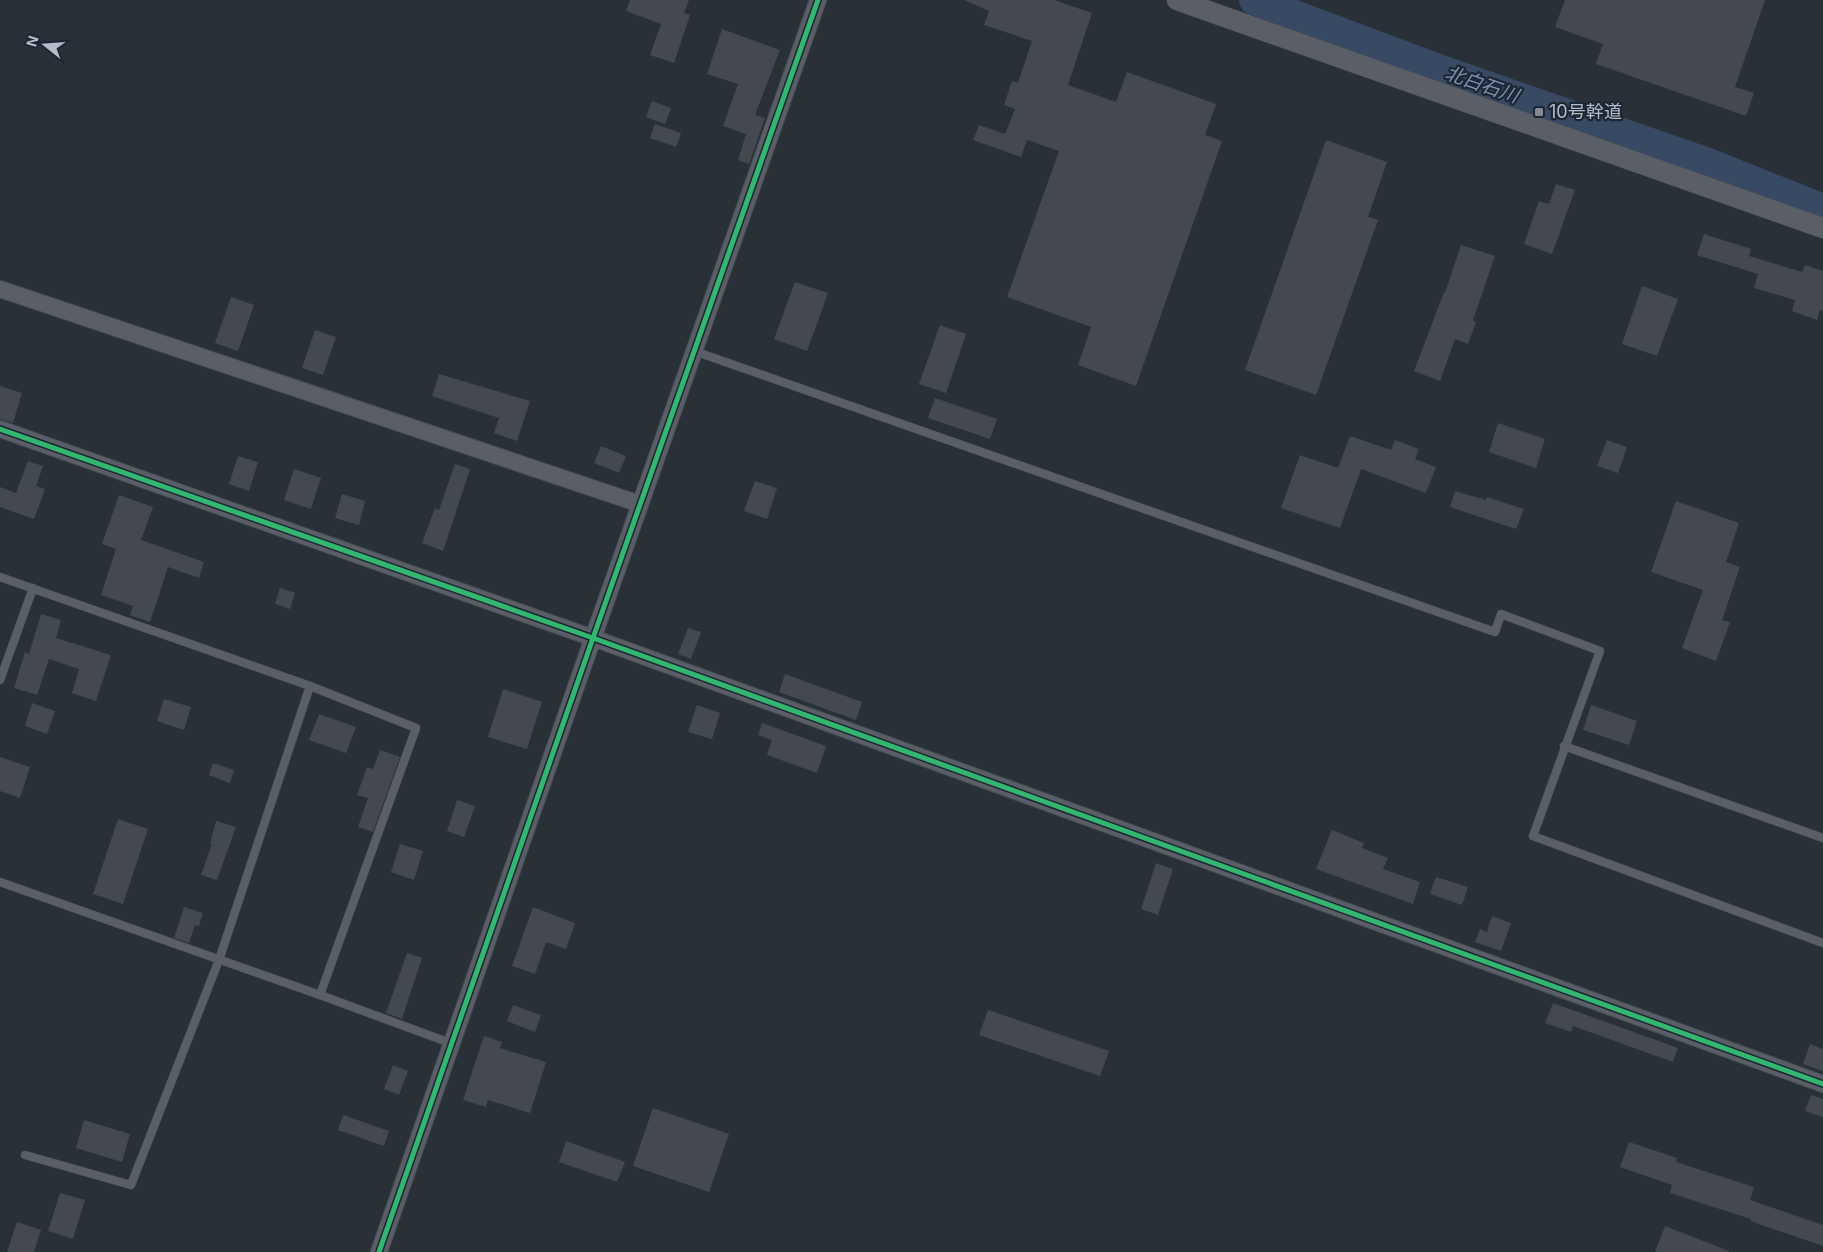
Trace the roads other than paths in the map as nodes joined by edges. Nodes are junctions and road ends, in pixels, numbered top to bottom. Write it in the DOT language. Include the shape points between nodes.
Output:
graph roads {
  1 [pos="818,0"];
  2 [pos="1177,0"];
  3 [pos="1823,228"];
  4 [pos="0,289"];
  5 [pos="694,351"];
  6 [pos="0,429"];
  7 [pos="640,504"];
  8 [pos="0,577"];
  9 [pos="33,588"];
  10 [pos="592,638"];
  11 [pos="0,680"];
  12 [pos="310,686"];
  13 [pos="1564,746"];
  14 [pos="1823,838"];
  15 [pos="0,882"];
  16 [pos="1823,943"];
  17 [pos="219,960"];
  18 [pos="320,995"];
  19 [pos="453,1044"];
  20 [pos="1823,1084"];
  21 [pos="24,1155"];
  22 [pos="379,1252"];
  1 -- 5 [label="street"];
  2 -- 3 [label="street"];
  4 -- 7 [label="street"];
  5 -- 7 [label="street"];
  5 -- 13 [label="lane" via="1495,632 1501,614 1600,651"];
  6 -- 10 [label="street"];
  7 -- 10 [label="street"];
  8 -- 9 [label="lane"];
  9 -- 11 [label="lane"];
  9 -- 12 [label="lane"];
  10 -- 19 [label="street"];
  10 -- 20 [label="street"];
  12 -- 17 [label="lane"];
  12 -- 18 [label="lane" via="416,728"];
  13 -- 14 [label="lane"];
  13 -- 16 [label="lane" via="1533,836"];
  15 -- 17 [label="lane"];
  17 -- 18 [label="lane"];
  17 -- 21 [label="lane" via="131,1185"];
  18 -- 19 [label="lane"];
  19 -- 22 [label="street"];
}
